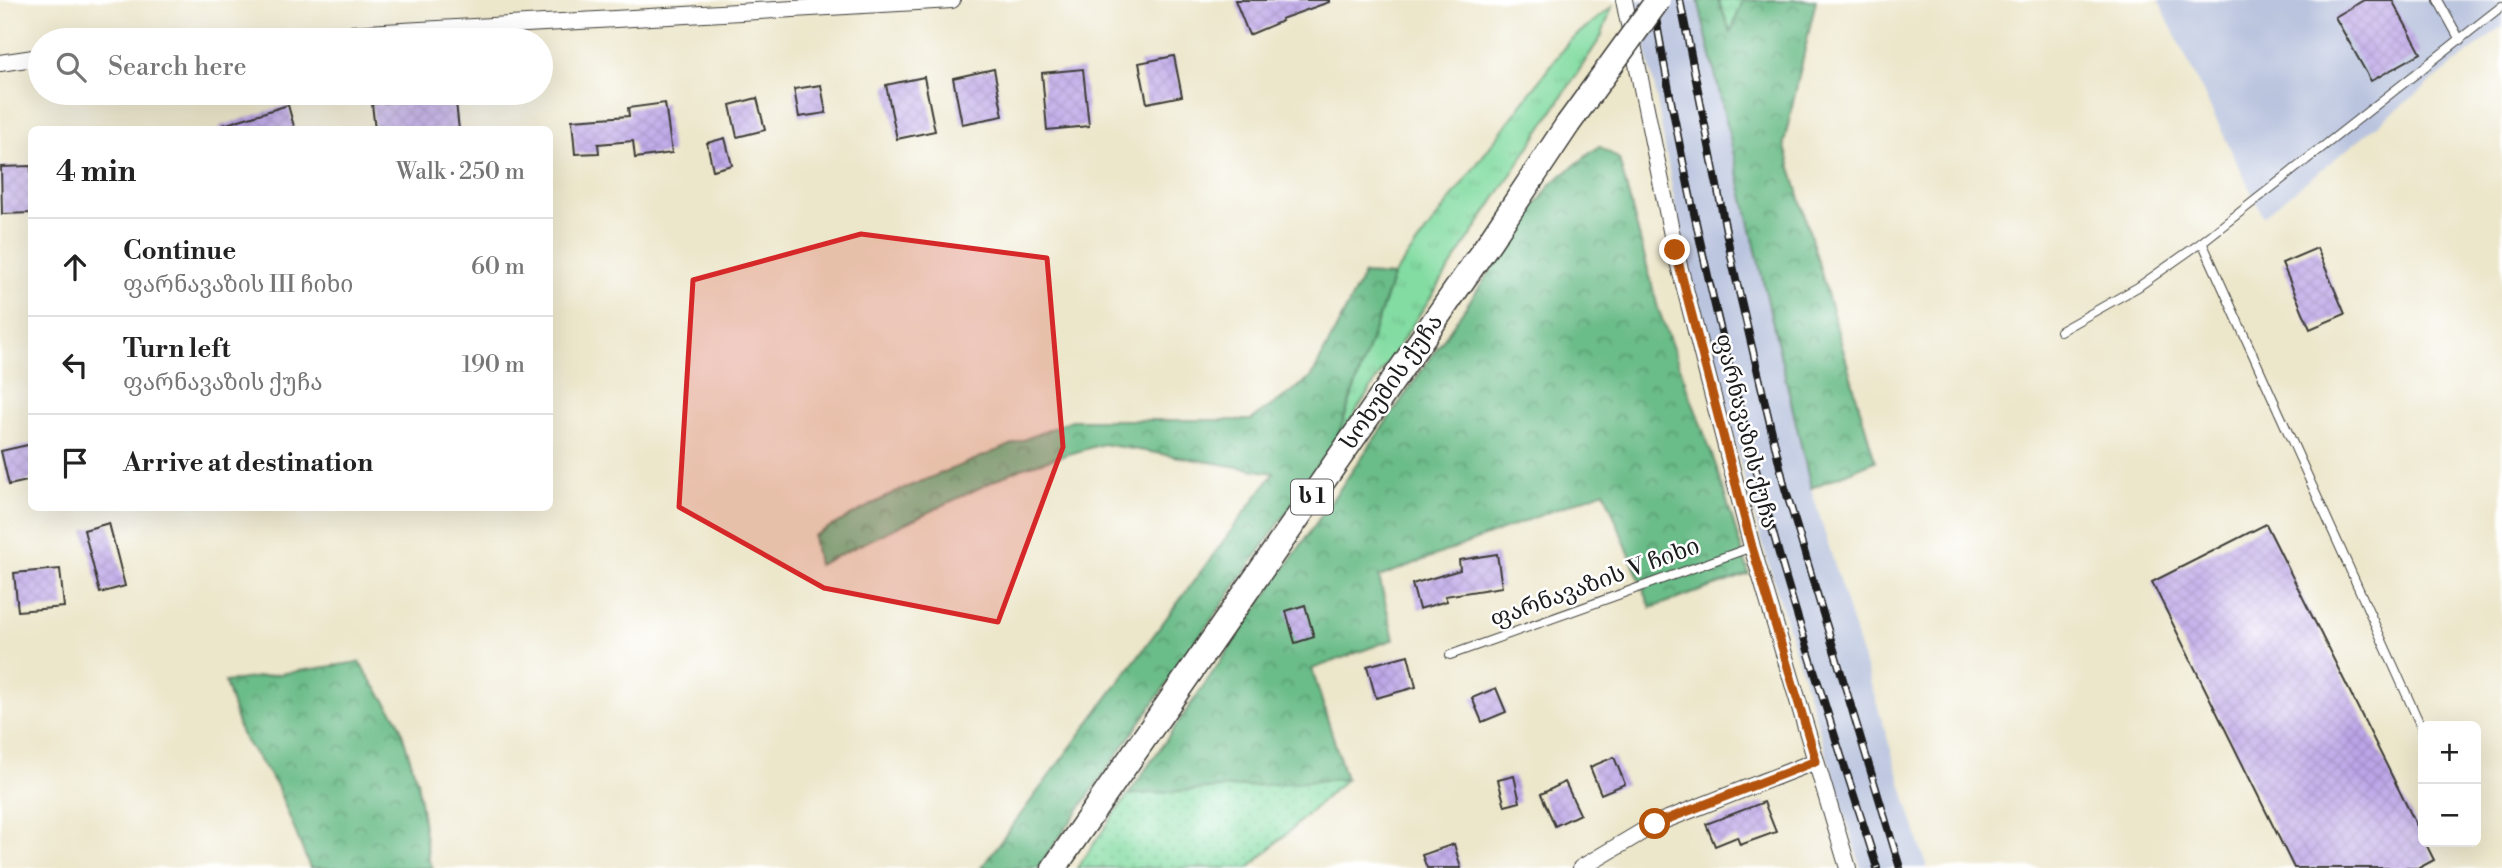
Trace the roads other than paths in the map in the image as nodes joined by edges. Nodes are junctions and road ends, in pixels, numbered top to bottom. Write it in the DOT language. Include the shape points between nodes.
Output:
graph roads {
  1 [pos="952,0"];
  2 [pos="1624,0"];
  3 [pos="1658,0"];
  4 [pos="2438,0"];
  5 [pos="2501,10"];
  6 [pos="454,28"];
  7 [pos="2460,40"];
  8 [pos="28,59"];
  9 [pos="0,63"];
  10 [pos="2202,242"];
  11 [pos="2060,331"];
  12 [pos="1752,547"];
  13 [pos="1450,654"];
  14 [pos="2418,721"];
  15 [pos="1816,761"];
  16 [pos="1054,868"];
  17 [pos="1581,868"];
  18 [pos="1848,868"];
  1 -- 6 [label="street"];
  2 -- 12 [label="street, ფარნავაზის ქუჩა" via="1675,250"];
  3 -- 16 [label="highway, სოხუმის ქუჩა / ს 1, bridge"];
  4 -- 7 [label="lane"];
  5 -- 7 [label="lane"];
  7 -- 10 [label="lane"];
  8 -- 9 [label="street"];
  10 -- 11 [label="lane" via="2138,287"];
  10 -- 14 [label="lane"];
  12 -- 13 [label="lane, ფარნავაზის V ჩიხი"];
  12 -- 15 [label="street, ფარნავაზის ქუჩა"];
  15 -- 17 [label="street" via="1655,824"];
  15 -- 18 [label="street, ფარნავაზის ქუჩა"];
}
